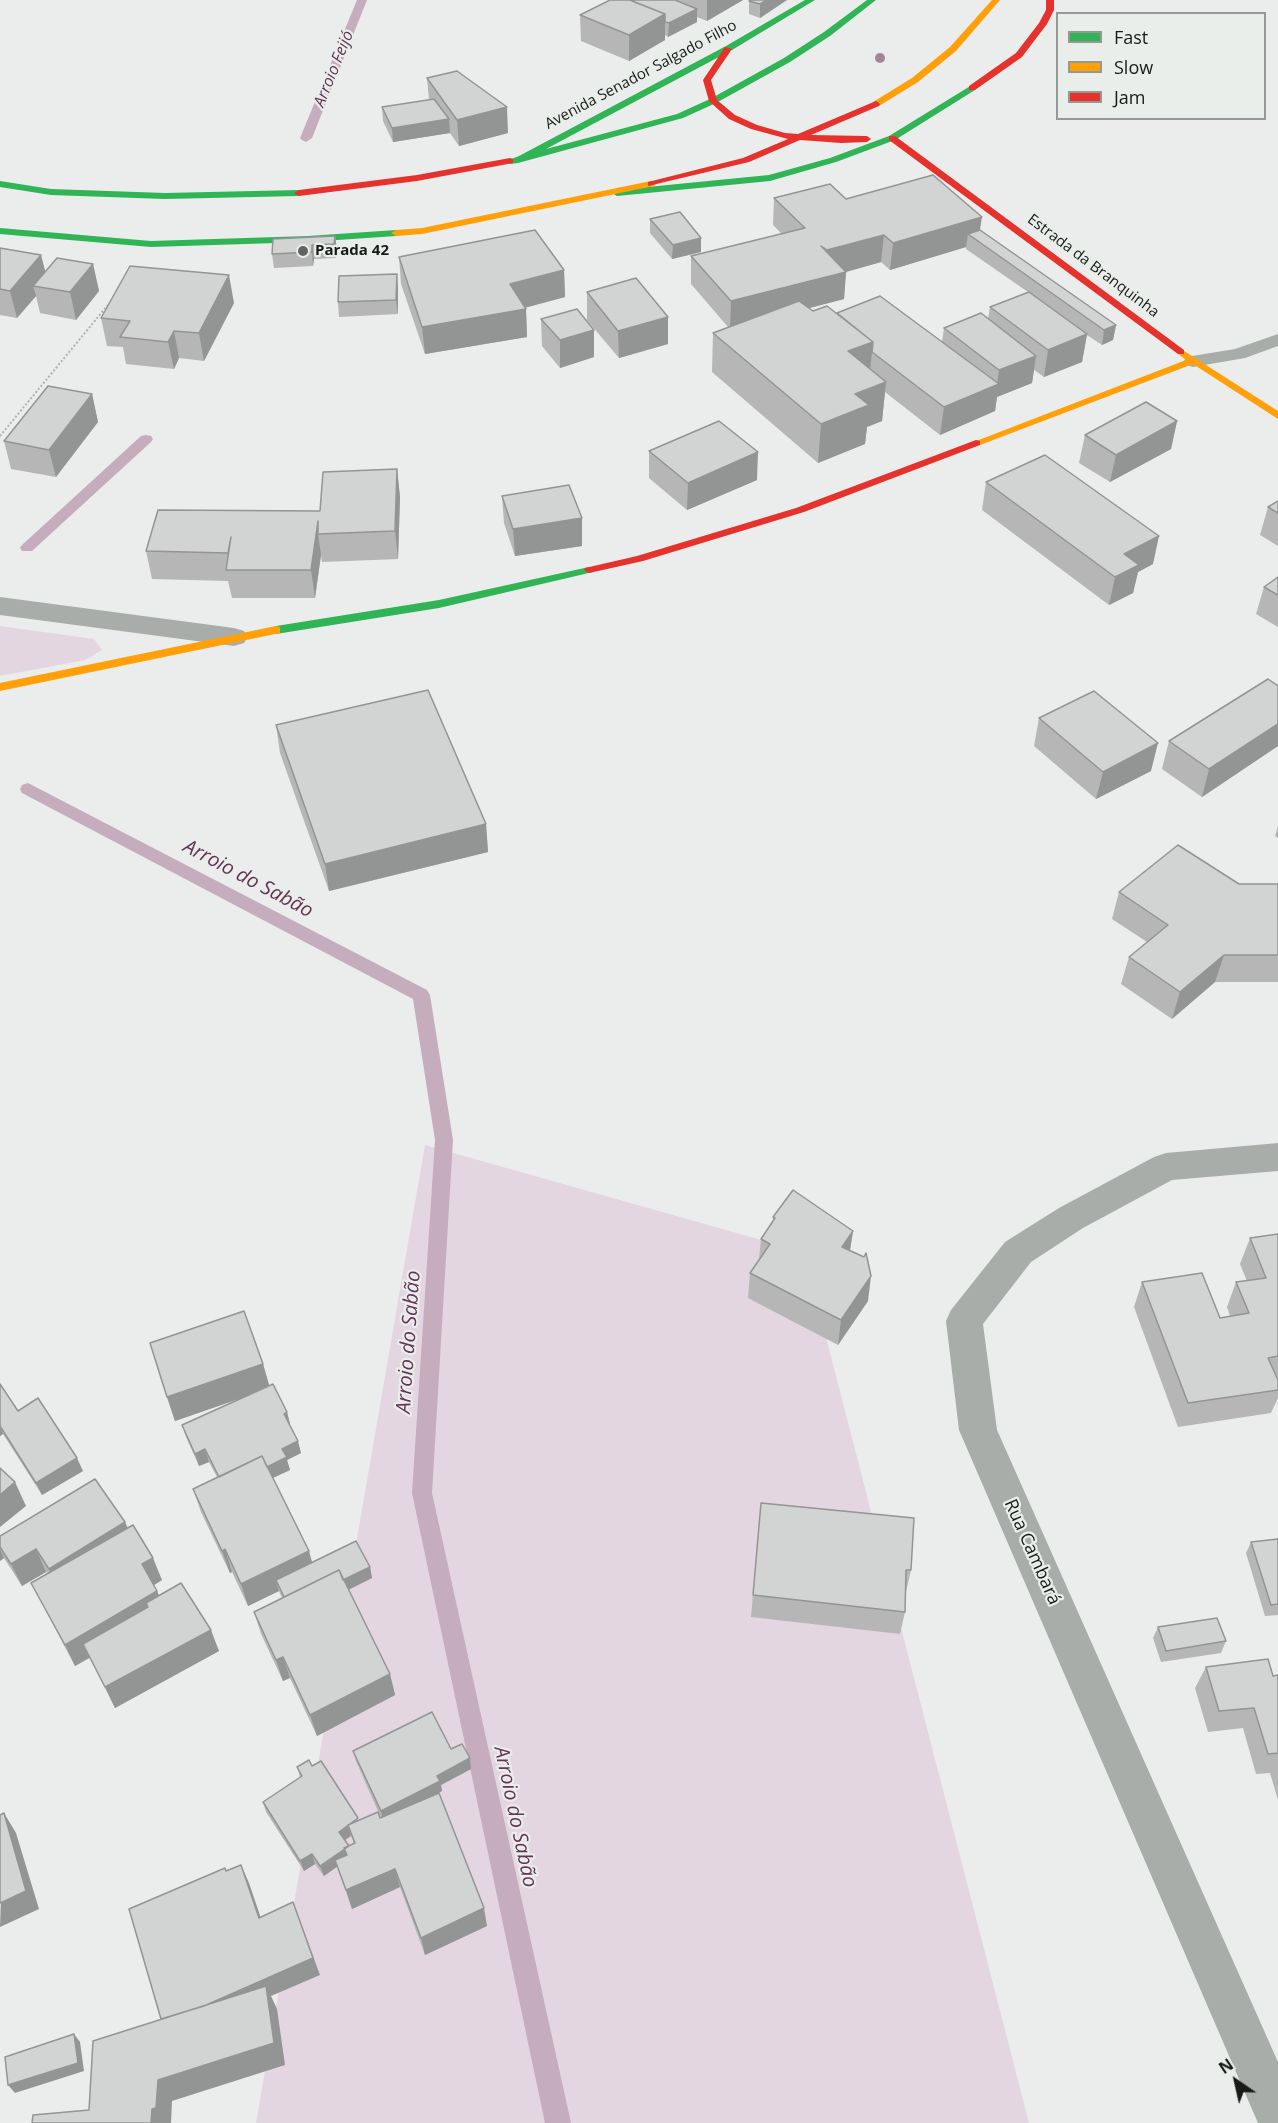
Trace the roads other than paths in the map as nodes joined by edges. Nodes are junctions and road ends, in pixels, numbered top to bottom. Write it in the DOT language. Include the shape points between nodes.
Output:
graph roads {
  1 [pos="811,0"];
  2 [pos="872,0"];
  3 [pos="996,0"];
  4 [pos="1050,0"];
  5 [pos="729,48"];
  6 [pos="713,101"];
  7 [pos="801,138"];
  8 [pos="892,138"];
  9 [pos="518,160"];
  10 [pos="0,184"];
  11 [pos="617,193"];
  12 [pos="0,231"];
  13 [pos="1278,340"];
  14 [pos="1193,361"];
  15 [pos="1278,416"];
  16 [pos="0,606"];
  17 [pos="234,637"];
  18 [pos="0,687"];
  19 [pos="1278,1157"];
  20 [pos="1278,2115"];
  1 -- 5 [label="main road, Avenida Senador Salgado Filho"];
  2 -- 6 [label="main road, Avenida Senador Salgado Filho" via="787,60"];
  3 -- 7 [label="main road" via="953,49 915,80 867,109"];
  4 -- 8 [label="main road" via="1043,24 1019,55"];
  5 -- 6 [label="main road" via="707,80"];
  5 -- 9 [label="main road, Avenida Senador Salgado Filho"];
  6 -- 7 [label="main road" via="741,122"];
  6 -- 9 [label="main road, Avenida Senador Salgado Filho" via="680,116"];
  7 -- 8 [label="main road"];
  7 -- 11 [label="main road" via="747,160"];
  8 -- 11 [label="main road" via="770,178"];
  8 -- 14 [label="main road, Estrada da Branquinha"];
  9 -- 10 [label="main road, Avenida Senador Salgado Filho" via="298,193 165,196 51,192"];
  11 -- 12 [label="main road" via="422,231 308,239 152,244"];
  13 -- 14 [label="lane" via="1238,354"];
  14 -- 15 [label="main road, Estrada da Branquinha"];
  14 -- 17 [label="main road" via="800,510 639,559 440,604"];
  16 -- 17 [label="street"];
  17 -- 18 [label="main road"];
  19 -- 20 [label="street, Rua Cambará" via="1166,1167 1071,1218 1018,1252 964,1321 978,1430"];
}
